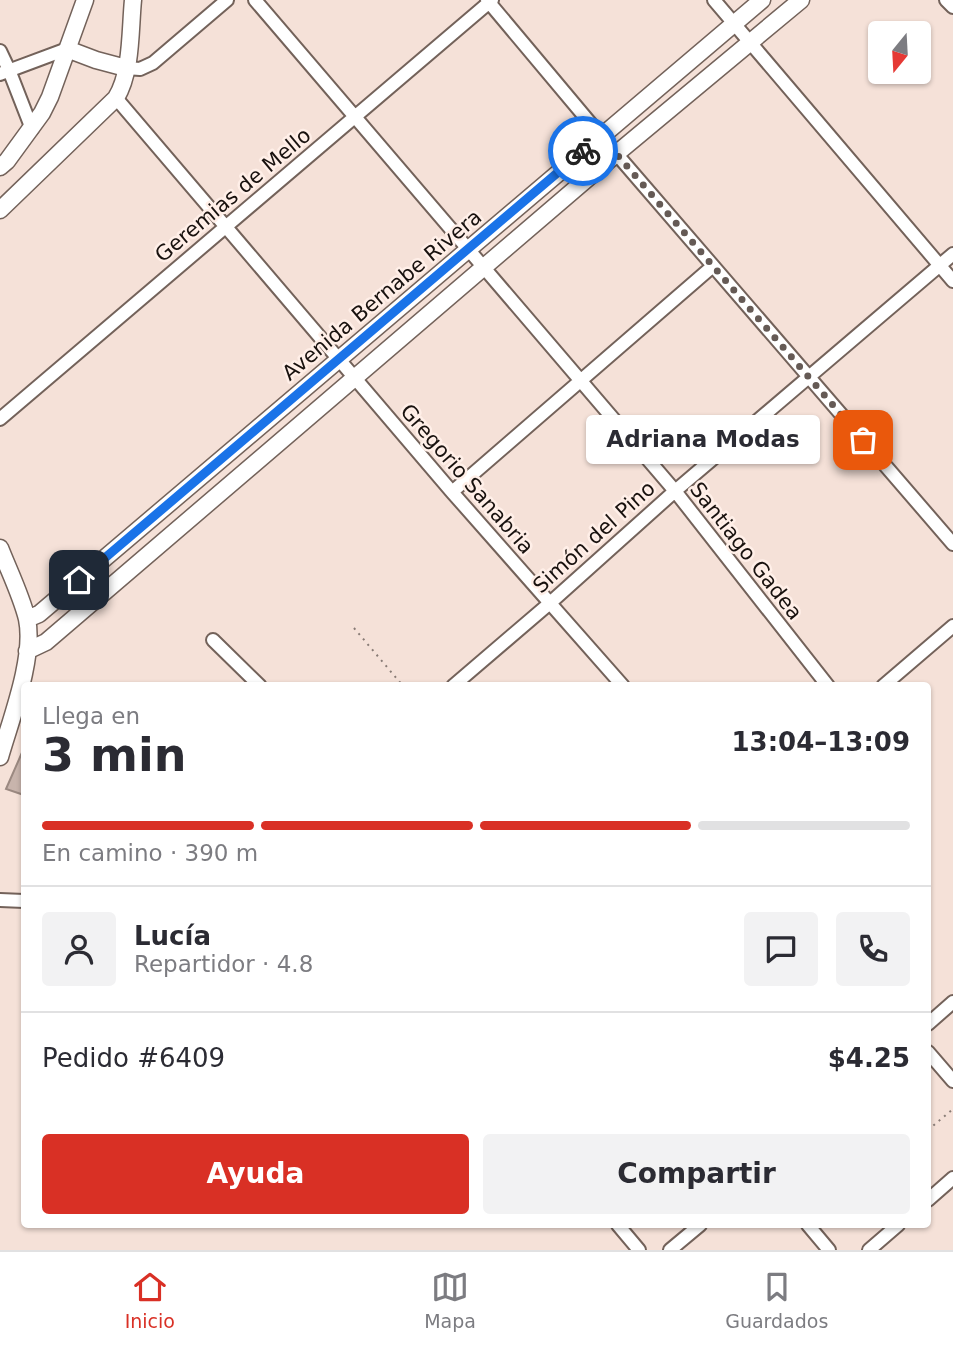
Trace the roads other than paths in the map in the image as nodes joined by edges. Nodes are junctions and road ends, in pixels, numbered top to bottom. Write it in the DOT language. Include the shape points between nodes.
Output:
graph roads {
  1 [pos="85,0"];
  2 [pos="133,0"];
  3 [pos="227,0"];
  4 [pos="254,0"];
  5 [pos="714,0"];
  6 [pos="762,0"];
  7 [pos="801,0"];
  8 [pos="946,0"];
  9 [pos="490,1"];
  10 [pos="953,7"];
  11 [pos="734,24"];
  12 [pos="750,43"];
  13 [pos="67,49"];
  14 [pos="0,51"];
  15 [pos="126,68"];
  16 [pos="5,72"];
  17 [pos="116,98"];
  18 [pos="355,117"];
  19 [pos="32,129"];
  20 [pos="601,136"];
  21 [pos="617,154"];
  22 [pos="3,164"];
  23 [pos="0,179"];
  24 [pos="0,210"];
  25 [pos="225,226"];
  26 [pos="468,249"];
  27 [pos="953,254"];
  28 [pos="940,265"];
  29 [pos="713,266"];
  30 [pos="484,268"];
  31 [pos="953,281"];
  32 [pos="339,360"];
  33 [pos="354,378"];
  34 [pos="810,378"];
  35 [pos="579,381"];
  36 [pos="0,419"];
  37 [pos="675,491"];
  38 [pos="452,492"];
  39 [pos="953,544"];
  40 [pos="0,548"];
  41 [pos="550,603"];
  42 [pos="27,619"];
  43 [pos="953,626"];
  44 [pos="212,640"];
  45 [pos="27,651"];
  46 [pos="21,682"];
  47 [pos="256,682"];
  48 [pos="458,682"];
  49 [pos="619,682"];
  50 [pos="825,682"];
  51 [pos="888,682"];
  52 [pos="21,683"];
  53 [pos="0,757"];
  54 [pos="0,900"];
  55 [pos="21,901"];
  56 [pos="953,1002"];
  57 [pos="931,1021"];
  58 [pos="931,1055"];
  59 [pos="953,1081"];
  60 [pos="953,1178"];
  61 [pos="931,1197"];
  62 [pos="621,1228"];
  63 [pos="696,1228"];
  64 [pos="811,1228"];
  65 [pos="895,1228"];
  66 [pos="639,1250"];
  67 [pos="670,1250"];
  68 [pos="829,1250"];
  69 [pos="869,1250"];
  1 -- 13 [label="street"];
  2 -- 15 [label="street"];
  3 -- 15 [label="street" via="153,63 140,69"];
  4 -- 18 [label="street, Santiago Gadea"];
  5 -- 11 [label="street"];
  6 -- 11 [label="street, Avenida Bernabe Rivera"];
  7 -- 12 [label="street"];
  8 -- 10 [label="street"];
  9 -- 18 [label="street, Geremias de Mello"];
  9 -- 20 [label="street"];
  11 -- 12 [label="street"];
  11 -- 20 [label="street, Avenida Bernabe Rivera"];
  12 -- 21 [label="street"];
  12 -- 28 [label="street"];
  13 -- 15 [label="street"];
  13 -- 16 [label="street"];
  13 -- 19 [label="street" via="50,97"];
  14 -- 16 [label="street"];
  15 -- 17 [label="street"];
  16 -- 19 [label="street"];
  17 -- 24 [label="street"];
  17 -- 25 [label="street, Gregorio Sanabria"];
  18 -- 25 [label="street, Geremias de Mello"];
  18 -- 26 [label="street, Santiago Gadea"];
  19 -- 22 [label="street"];
  20 -- 21 [label="street"];
  20 -- 26 [label="street, Avenida Bernabe Rivera"];
  21 -- 29 [label="street"];
  21 -- 30 [label="street"];
  22 -- 23 [label="street"];
  25 -- 32 [label="street, Gregorio Sanabria"];
  25 -- 36 [label="street, Geremias de Mello"];
  26 -- 30 [label="street, Santiago Gadea"];
  26 -- 32 [label="street, Avenida Bernabe Rivera"];
  27 -- 28 [label="street, Simón del Pino"];
  28 -- 31 [label="street"];
  28 -- 34 [label="street, Simón del Pino"];
  29 -- 34 [label="street"];
  29 -- 35 [label="street"];
  30 -- 33 [label="street"];
  30 -- 35 [label="street, Santiago Gadea"];
  32 -- 33 [label="street, Gregorio Sanabria"];
  32 -- 42 [label="street, Avenida Bernabe Rivera" via="39,614"];
  33 -- 38 [label="street, Gregorio Sanabria"];
  33 -- 45 [label="street" via="46,642"];
  34 -- 37 [label="street, Simón del Pino"];
  34 -- 39 [label="street"];
  35 -- 37 [label="street, Santiago Gadea"];
  35 -- 38 [label="street"];
  37 -- 41 [label="street, Simón del Pino"];
  37 -- 50 [label="street, Santiago Gadea"];
  38 -- 41 [label="street, Gregorio Sanabria"];
  40 -- 42 [label="street"];
  41 -- 48 [label="street, Simón del Pino"];
  41 -- 49 [label="street, Gregorio Sanabria"];
  42 -- 45 [label="street"];
  43 -- 51 [label="street"];
  44 -- 47 [label="street"];
  45 -- 46 [label="street"];
  52 -- 53 [label="street"];
  54 -- 55 [label="street"];
  56 -- 57 [label="street"];
  58 -- 59 [label="street"];
  60 -- 61 [label="street"];
  62 -- 66 [label="street"];
  63 -- 67 [label="street"];
  64 -- 68 [label="street"];
  65 -- 69 [label="street"];
}
